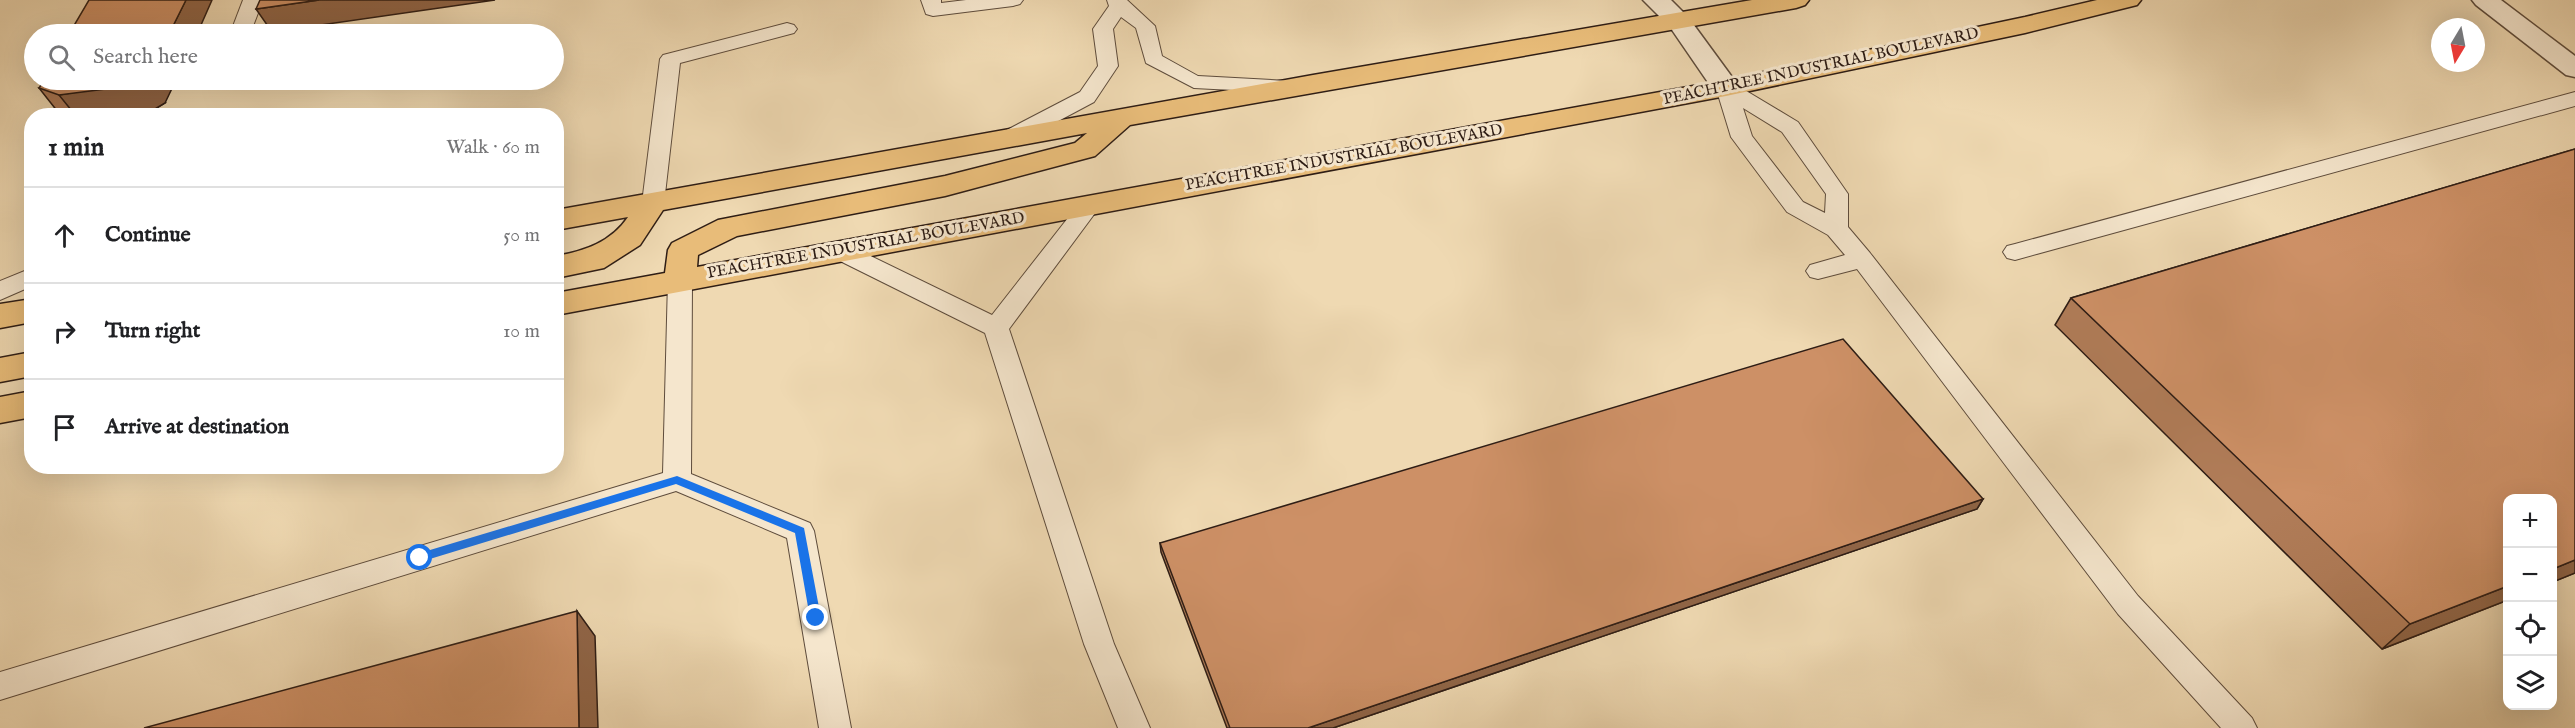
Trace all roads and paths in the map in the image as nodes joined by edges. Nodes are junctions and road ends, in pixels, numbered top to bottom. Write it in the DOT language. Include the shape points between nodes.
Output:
graph roads {
  1 [pos="253,0"];
  2 [pos="931,0"];
  3 [pos="1013,0"];
  4 [pos="1656,0"];
  5 [pos="1796,0"];
  6 [pos="2128,0"];
  7 [pos="2485,0"];
  8 [pos="1118,3"];
  9 [pos="1679,22"];
  10 [pos="244,24"];
  11 [pos="787,29"];
  12 [pos="2570,61"];
  13 [pos="1290,87"];
  14 [pos="1726,88"];
  15 [pos="2575,99"];
  16 [pos="1122,117"];
  17 [pos="1011,137"];
  18 [pos="653,203"];
  19 [pos="1090,205"];
  20 [pos="564,219"];
  21 [pos="1836,230"];
  22 [pos="840,251"];
  23 [pos="2015,252"];
  24 [pos="1862,259"];
  25 [pos="564,265"];
  26 [pos="1818,271"];
  27 [pos="24,280"];
  28 [pos="680,281"];
  29 [pos="0,291"];
  30 [pos="564,303"];
  31 [pos="24,312"];
  32 [pos="0,316"];
  33 [pos="996,328"];
  34 [pos="24,366"];
  35 [pos="0,370"];
  36 [pos="24,406"];
  37 [pos="0,410"];
  38 [pos="677,480"];
  39 [pos="0,686"];
  40 [pos="835,728"];
  41 [pos="1134,728"];
  42 [pos="2241,728"];
  1 -- 10 [label="lane"];
  2 -- 3 [label="lane" via="933,10"];
  4 -- 9 [label="street"];
  5 -- 9 [label="highway"];
  6 -- 14 [label="highway, PEACHTREE INDUSTRIAL BOULEVARD"];
  7 -- 12 [label="street"];
  8 -- 13 [label="lane" via="1145,26 1153,59 1194,82"];
  8 -- 17 [label="lane" via="1103,29 1108,66 1087,97"];
  9 -- 13 [label="highway"];
  9 -- 14 [label="street"];
  11 -- 18 [label="lane" via="670,59"];
  13 -- 16 [label="highway"];
  14 -- 19 [label="highway, PEACHTREE INDUSTRIAL BOULEVARD"];
  14 -- 21 [label="lane" via="1742,137 1795,207"];
  14 -- 21 [label="lane" via="1790,127 1837,194"];
  15 -- 23 [label="lane"];
  16 -- 17 [label="highway"];
  16 -- 28 [label="highway" via="1085,150 945,186 729,227 683,250"];
  17 -- 18 [label="highway"];
  18 -- 20 [label="highway"];
  18 -- 25 [label="highway" via="629,238 593,260"];
  19 -- 22 [label="highway, PEACHTREE INDUSTRIAL BOULEVARD"];
  19 -- 33 [label="lane"];
  21 -- 24 [label="lane"];
  22 -- 28 [label="highway, PEACHTREE INDUSTRIAL BOULEVARD"];
  22 -- 33 [label="lane"];
  24 -- 26 [label="lane"];
  24 -- 42 [label="lane" via="2128,605"];
  27 -- 29 [label="lane"];
  28 -- 30 [label="highway, PEACHTREE INDUSTRIAL BOULEVARD"];
  28 -- 38 [label="lane"];
  31 -- 32 [label="highway"];
  33 -- 41 [label="lane" via="1099,644"];
  34 -- 35 [label="highway"];
  36 -- 37 [label="highway"];
  38 -- 39 [label="lane"];
  38 -- 40 [label="lane" via="800,531"];
}
